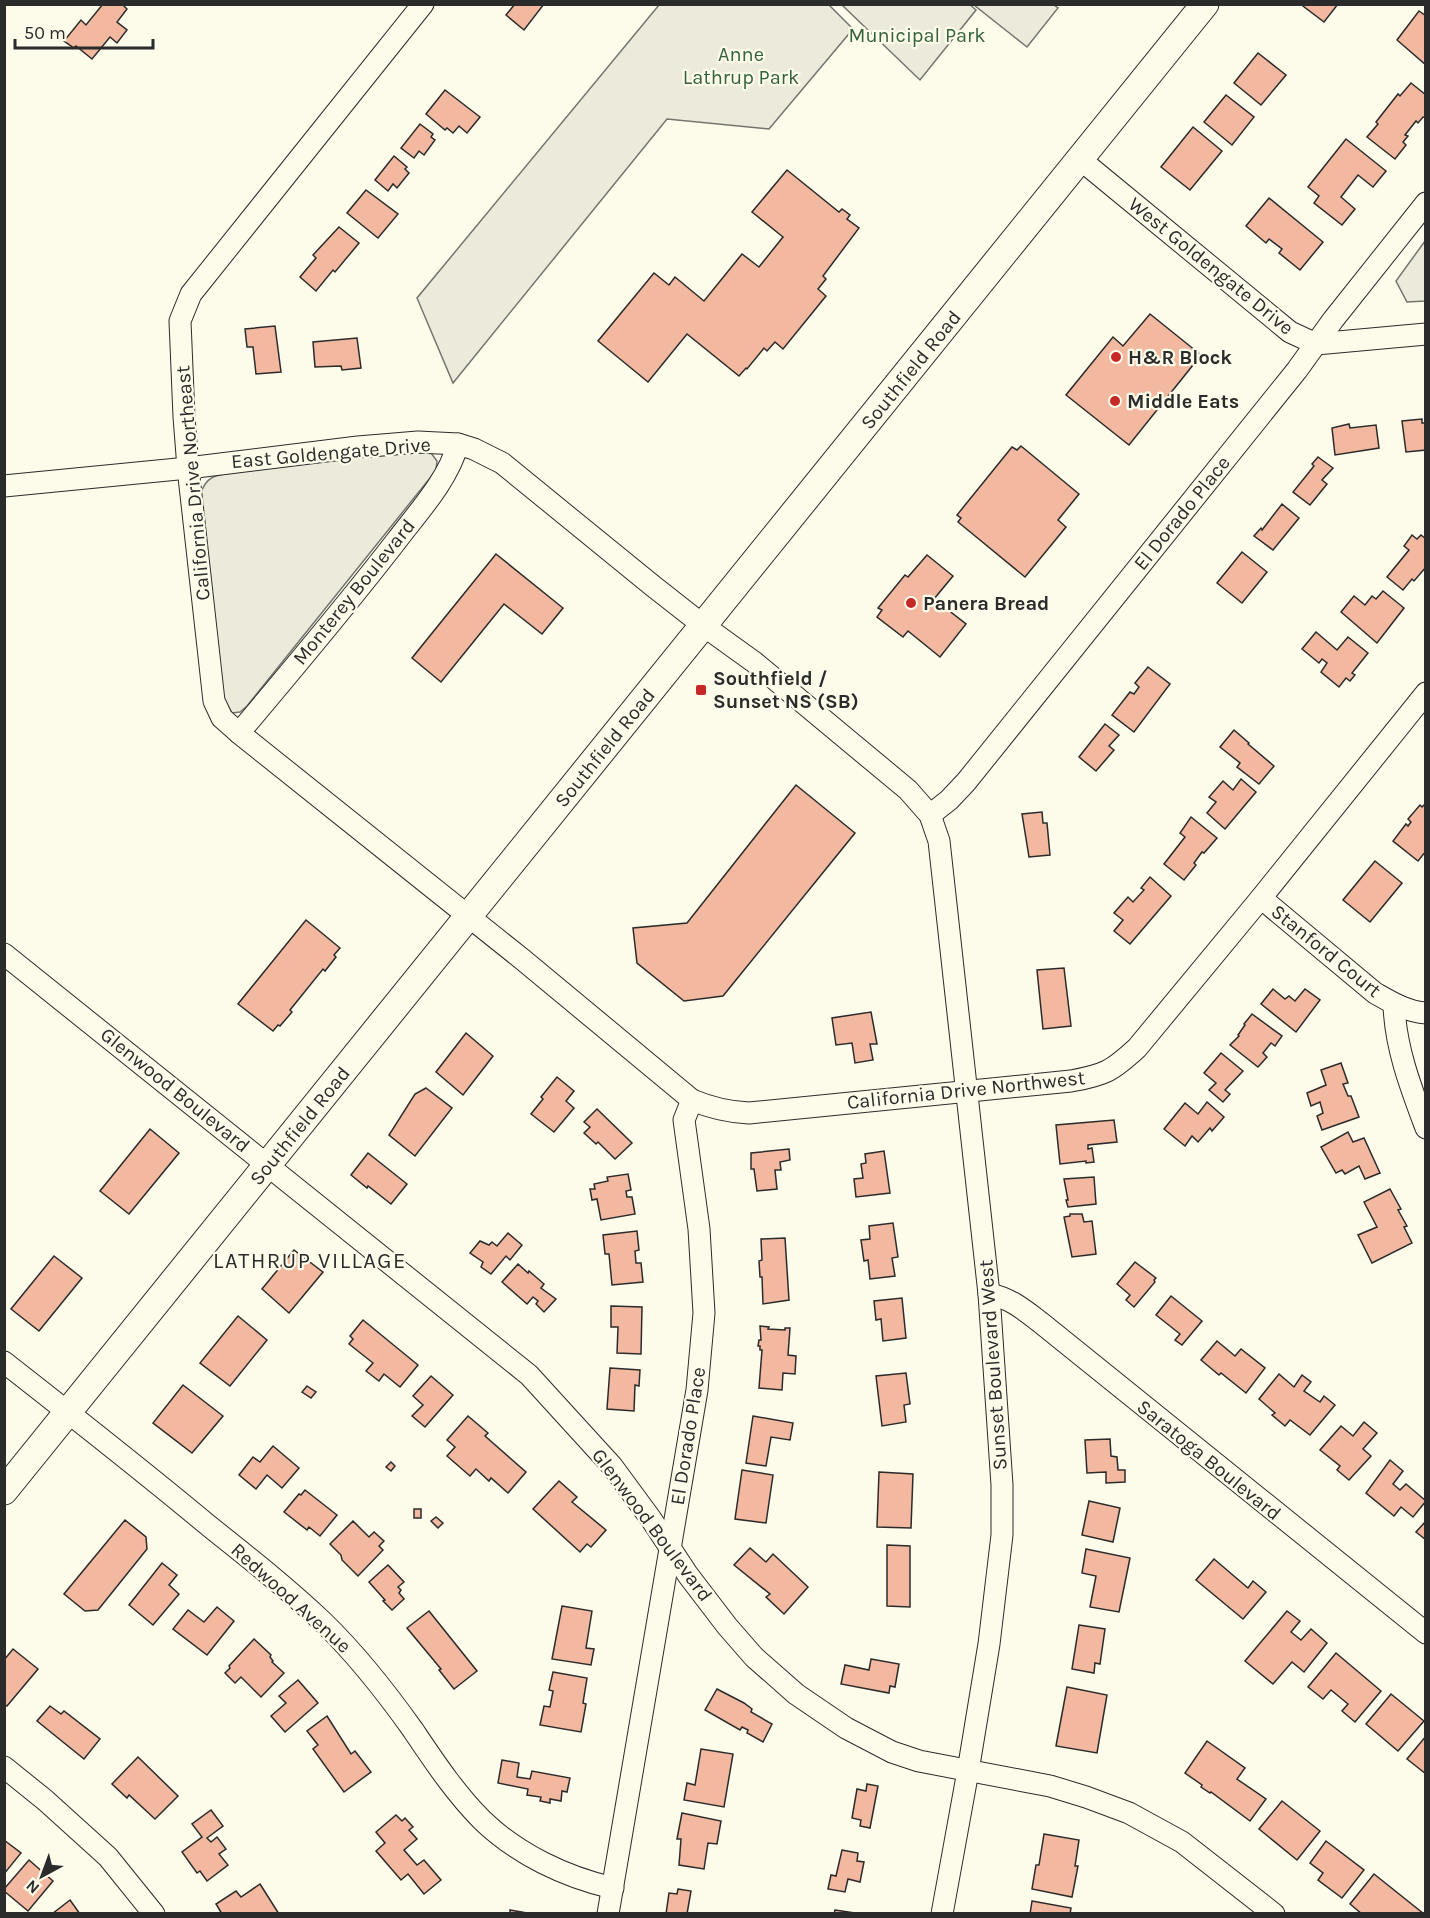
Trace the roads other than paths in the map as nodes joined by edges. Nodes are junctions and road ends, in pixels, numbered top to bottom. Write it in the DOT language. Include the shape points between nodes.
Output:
graph roads {
  1 [pos="1205,4"];
  2 [pos="417,7"];
  3 [pos="1081,160"];
  4 [pos="1425,203"];
  5 [pos="1425,334"];
  6 [pos="1316,344"];
  7 [pos="458,444"];
  8 [pos="188,468"];
  9 [pos="4,486"];
  10 [pos="704,626"];
  11 [pos="1425,693"];
  12 [pos="239,733"];
  13 [pos="930,815"];
  14 [pos="1261,898"];
  15 [pos="468,916"];
  16 [pos="4,954"];
  17 [pos="1394,1004"];
  18 [pos="1425,1013"];
  19 [pos="967,1090"];
  20 [pos="692,1100"];
  21 [pos="1425,1128"];
  22 [pos="268,1166"];
  23 [pos="989,1294"];
  24 [pos="4,1362"];
  25 [pos="69,1412"];
  26 [pos="4,1491"];
  27 [pos="670,1547"];
  28 [pos="1425,1633"];
  29 [pos="4,1767"];
  30 [pos="968,1771"];
  31 [pos="613,1888"];
  32 [pos="154,1914"];
  33 [pos="608,1914"];
  34 [pos="942,1914"];
  35 [pos="1274,1914"];
  1 -- 3 [label="main road, Southfield Road"];
  2 -- 8 [label="street, California Drive Northeast" via="191,294 180,321"];
  3 -- 6 [label="street, West Goldengate Drive" via="1290,332"];
  3 -- 10 [label="main road, Southfield Road"];
  4 -- 6 [label="street, El Dorado Place"];
  5 -- 6 [label="street, West Goldengate Drive"];
  6 -- 13 [label="street, El Dorado Place" via="973,773"];
  7 -- 8 [label="street, East Goldengate Drive" via="418,442 358,447"];
  7 -- 10 [label="street, East Goldengate Drive" via="502,463"];
  7 -- 12 [label="street, Monterey Boulevard" via="454,458 425,503 353,597"];
  8 -- 9 [label="street, East Goldengate Drive"];
  8 -- 12 [label="street, California Drive Northeast" via="214,701 222,718"];
  10 -- 13 [label="street, East Goldengate Drive" via="878,764"];
  10 -- 15 [label="main road, Southfield Road"];
  11 -- 14 [label="street, California Drive Northwest"];
  12 -- 15 [label="street, California Drive Northeast"];
  13 -- 19 [label="street, Sunset Boulevard West" via="939,841"];
  14 -- 17 [label="street, Stanford Court" via="1375,993"];
  14 -- 19 [label="street, California Drive Northwest" via="1137,1048 1118,1065 1099,1076 1071,1081"];
  15 -- 20 [label="street, California Drive Northwest"];
  15 -- 22 [label="main road, Southfield Road"];
  16 -- 22 [label="street, Glenwood Boulevard"];
  17 -- 18 [label="street, Stanford Court"];
  17 -- 21 [label="street" via="1403,1064"];
  19 -- 20 [label="street, California Drive Northwest" via="748,1113 713,1109"];
  19 -- 23 [label="street, Sunset Boulevard West"];
  20 -- 27 [label="street, El Dorado Place" via="684,1120 699,1229 704,1313 697,1390"];
  22 -- 25 [label="main road, Southfield Road"];
  22 -- 27 [label="street, Glenwood Boulevard" via="529,1376 612,1466"];
  23 -- 28 [label="street, Saratoga Boulevard" via="1014,1302 1040,1322"];
  23 -- 30 [label="street, Sunset Boulevard West" via="1000,1437 1002,1535"];
  24 -- 25 [label="street, Redwood Avenue"];
  25 -- 26 [label="main road, Southfield Road"];
  25 -- 31 [label="street, Redwood Avenue" via="289,1591 324,1624 384,1691 483,1821 543,1863"];
  27 -- 30 [label="street, Glenwood Boulevard" via="727,1626 795,1694 846,1728 892,1752"];
  27 -- 31 [label="street, El Dorado Place"];
  29 -- 32 [label="street" via="108,1857"];
  30 -- 34 [label="street, Sunset Boulevard West"];
  30 -- 35 [label="street, Glenwood Boulevard" via="1057,1788 1151,1824 1189,1846"];
  31 -- 33 [label="street, El Dorado Place"];
}
